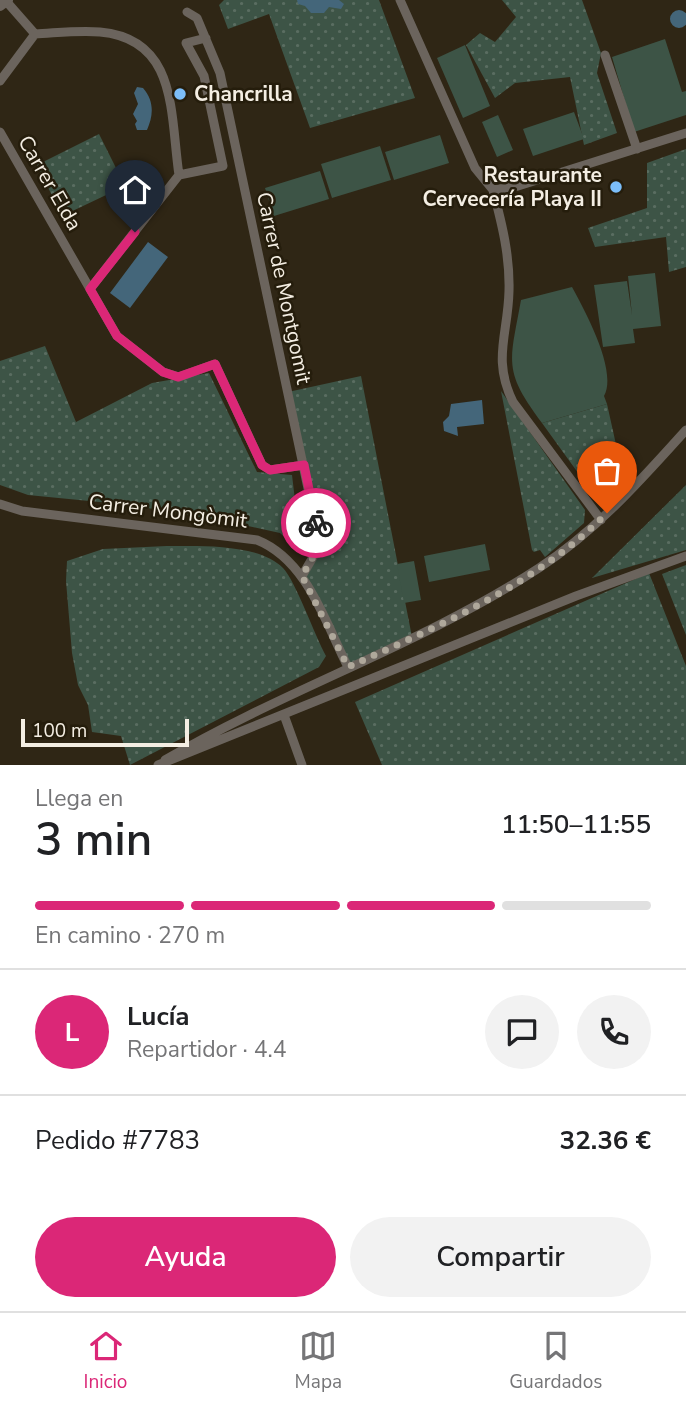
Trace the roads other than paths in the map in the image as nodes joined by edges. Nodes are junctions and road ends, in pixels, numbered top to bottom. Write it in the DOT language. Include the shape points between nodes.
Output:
graph roads {
  1 [pos="400,0"];
  2 [pos="5,2"];
  3 [pos="187,12"];
  4 [pos="35,34"];
  5 [pos="206,38"];
  6 [pos="605,55"];
  7 [pos="0,81"];
  8 [pos="0,132"];
  9 [pos="686,133"];
  10 [pos="637,149"];
  11 [pos="179,175"];
  12 [pos="493,190"];
  13 [pos="90,289"];
  14 [pos="686,430"];
  15 [pos="304,465"];
  16 [pos="0,504"];
  17 [pos="601,520"];
  18 [pos="686,556"];
  19 [pos="302,576"];
  20 [pos="348,667"];
  21 [pos="284,715"];
  22 [pos="162,763"];
  23 [pos="303,765"];
  1 -- 12 [label="street" via="475,168"];
  2 -- 4 [label="street"];
  3 -- 5 [label="street, Carrer de Montgomit" via="197,18"];
  4 -- 7 [label="street"];
  4 -- 11 [label="street" via="122,36 154,56 164,75"];
  5 -- 11 [label="street" via="186,43 204,76 223,166"];
  5 -- 15 [label="street, Carrer de Montgomit" via="220,73"];
  6 -- 10 [label="street"];
  8 -- 13 [label="street, Carrer Elda"];
  9 -- 10 [label="street"];
  10 -- 12 [label="street"];
  11 -- 13 [label="street"];
  12 -- 17 [label="street" via="508,260 509,293 500,350 503,382"];
  13 -- 15 [label="street, Carrer Elda" via="117,336 163,372 178,377 215,364 262,465 270,470"];
  14 -- 17 [label="street"];
  15 -- 19 [label="street, Carrer de Montgomit" via="320,545"];
  16 -- 19 [label="street, Carrer Mongòmit" via="22,511 257,540 285,555"];
  17 -- 20 [label="street" via="541,567 472,608"];
  18 -- 21 [label="street"];
  19 -- 20 [label="street, Carrer Mongòmit"];
  20 -- 22 [label="street" via="232,722"];
  21 -- 22 [label="street"];
  21 -- 23 [label="street"];
}
